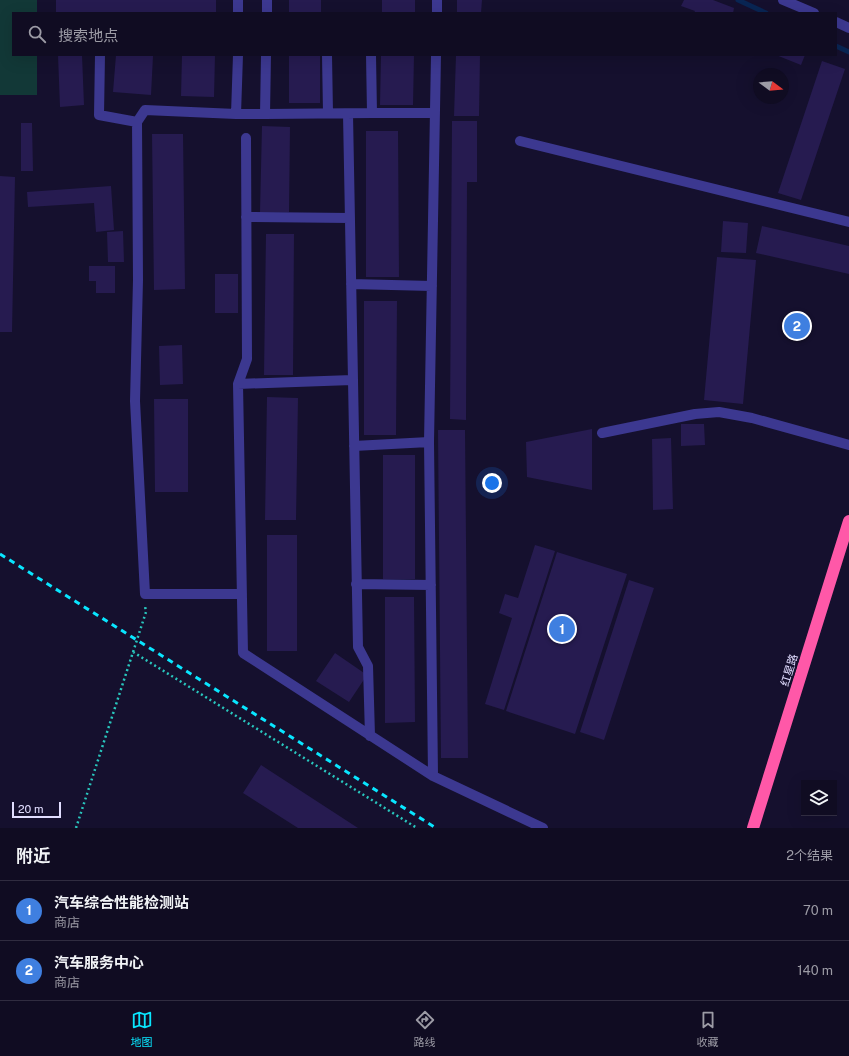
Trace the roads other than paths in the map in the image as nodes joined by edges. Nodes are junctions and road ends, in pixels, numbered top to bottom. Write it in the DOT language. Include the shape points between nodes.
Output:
graph roads {
  1 [pos="238,0"];
  2 [pos="267,0"];
  3 [pos="437,0"];
  4 [pos="783,0"];
  5 [pos="238,12"];
  6 [pos="267,12"];
  7 [pos="437,12"];
  8 [pos="812,12"];
  9 [pos="837,22"];
  10 [pos="849,28"];
  11 [pos="100,56"];
  12 [pos="238,56"];
  13 [pos="266,56"];
  14 [pos="327,56"];
  15 [pos="371,56"];
  16 [pos="436,56"];
  17 [pos="328,113"];
  18 [pos="372,113"];
  19 [pos="435,113"];
  20 [pos="236,114"];
  21 [pos="265,114"];
  22 [pos="348,114"];
  23 [pos="137,122"];
  24 [pos="246,138"];
  25 [pos="520,141"];
  26 [pos="246,217"];
  27 [pos="350,218"];
  28 [pos="849,222"];
  29 [pos="351,284"];
  30 [pos="432,286"];
  31 [pos="352,380"];
  32 [pos="238,384"];
  33 [pos="602,433"];
  34 [pos="429,442"];
  35 [pos="849,445"];
  36 [pos="354,446"];
  37 [pos="849,521"];
  38 [pos="356,584"];
  39 [pos="431,585"];
  40 [pos="242,594"];
  41 [pos="370,736"];
  42 [pos="433,776"];
  43 [pos="542,828"];
  44 [pos="753,828"];
  1 -- 5 [label="street"];
  2 -- 6 [label="street"];
  3 -- 7 [label="street"];
  4 -- 8 [label="street"];
  9 -- 10 [label="street"];
  11 -- 23 [label="street" via="99,115"];
  12 -- 20 [label="street"];
  13 -- 21 [label="street"];
  14 -- 17 [label="street"];
  15 -- 18 [label="street"];
  16 -- 19 [label="street"];
  17 -- 21 [label="street"];
  17 -- 22 [label="street"];
  18 -- 19 [label="street"];
  18 -- 22 [label="street"];
  19 -- 30 [label="street"];
  20 -- 21 [label="street"];
  20 -- 23 [label="street" via="145,110"];
  22 -- 27 [label="street"];
  23 -- 40 [label="street" via="138,280 135,401 145,594"];
  24 -- 26 [label="street"];
  25 -- 28 [label="street"];
  26 -- 27 [label="street"];
  26 -- 32 [label="street" via="247,359"];
  27 -- 29 [label="street"];
  29 -- 30 [label="street"];
  29 -- 31 [label="street"];
  30 -- 34 [label="street"];
  31 -- 32 [label="street"];
  31 -- 36 [label="street"];
  32 -- 40 [label="street"];
  33 -- 35 [label="street" via="695,414 719,412 752,418"];
  34 -- 36 [label="street"];
  34 -- 39 [label="street"];
  36 -- 38 [label="street"];
  37 -- 44 [label="highway, 红星路"];
  38 -- 39 [label="street"];
  38 -- 41 [label="street" via="358,647 368,666"];
  39 -- 42 [label="street"];
  40 -- 41 [label="street" via="243,653"];
  41 -- 42 [label="street"];
  42 -- 43 [label="street"];
}
